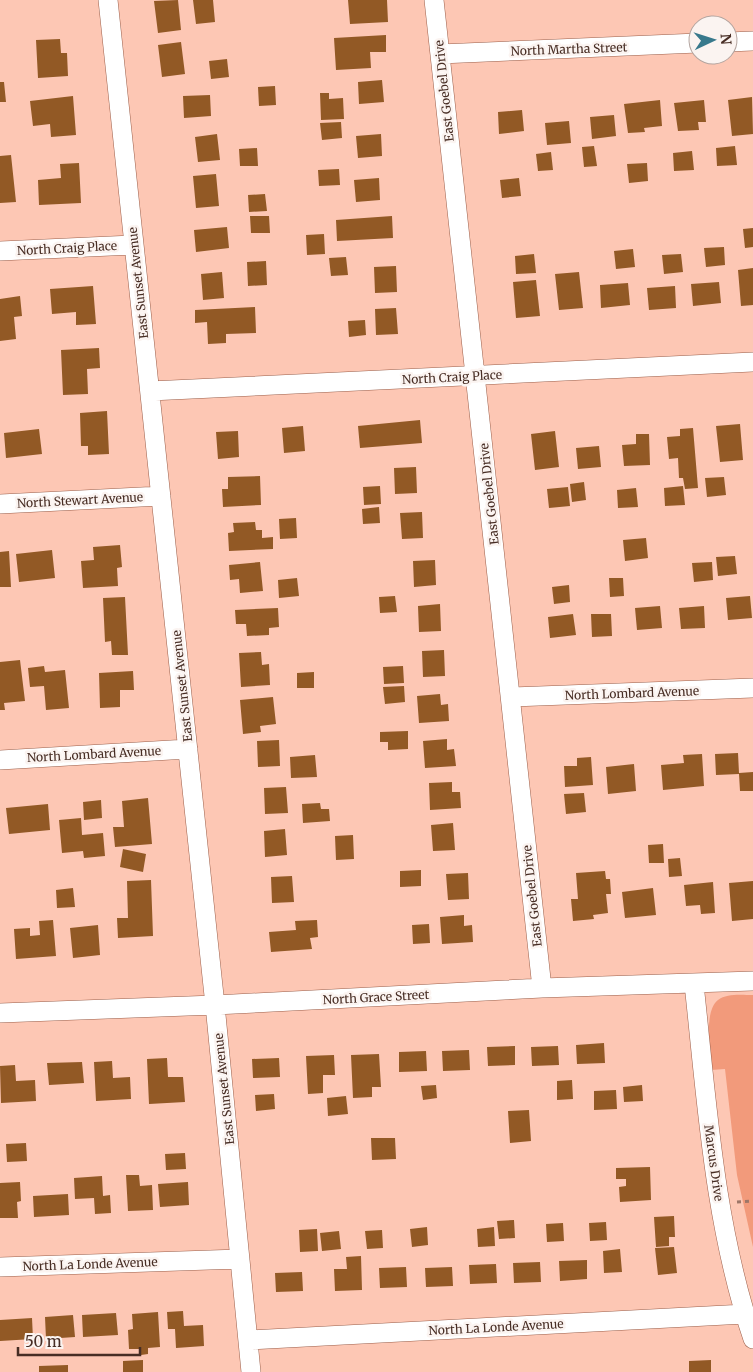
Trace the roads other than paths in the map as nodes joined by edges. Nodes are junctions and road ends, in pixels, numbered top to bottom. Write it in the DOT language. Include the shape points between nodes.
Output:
graph roads {
  1 [pos="108,0"];
  2 [pos="434,0"];
  3 [pos="753,41"];
  4 [pos="738,42"];
  5 [pos="688,43"];
  6 [pos="440,54"];
  7 [pos="134,244"];
  8 [pos="0,251"];
  9 [pos="753,362"];
  10 [pos="476,376"];
  11 [pos="150,391"];
  12 [pos="161,496"];
  13 [pos="0,504"];
  14 [pos="753,688"];
  15 [pos="512,697"];
  16 [pos="188,749"];
  17 [pos="0,760"];
  18 [pos="753,981"];
  19 [pos="694,984"];
  20 [pos="542,988"];
  21 [pos="215,1005"];
  22 [pos="0,1013"];
  23 [pos="240,1259"];
  24 [pos="0,1267"];
  25 [pos="745,1314"];
  26 [pos="753,1339"];
  27 [pos="248,1340"];
  28 [pos="251,1372"];
  1 -- 7 [label="street, East Sunset Avenue"];
  2 -- 6 [label="street, East Goebel Drive"];
  3 -- 4 [label="street"];
  5 -- 6 [label="street, North Martha Street"];
  6 -- 10 [label="street, East Goebel Drive"];
  7 -- 8 [label="street, North Craig Place"];
  7 -- 11 [label="street, East Sunset Avenue"];
  9 -- 10 [label="street, North Craig Place"];
  10 -- 11 [label="street, North Craig Place"];
  10 -- 15 [label="street, East Goebel Drive"];
  11 -- 12 [label="street, East Sunset Avenue"];
  12 -- 13 [label="street, North Stewart Avenue"];
  12 -- 16 [label="street, East Sunset Avenue"];
  14 -- 15 [label="street, North Lombard Avenue"];
  15 -- 20 [label="street, East Goebel Drive"];
  16 -- 17 [label="street, North Lombard Avenue"];
  16 -- 21 [label="street, East Sunset Avenue"];
  18 -- 19 [label="street, North Grace Street"];
  19 -- 20 [label="street, North Grace Street"];
  19 -- 25 [label="street, Marcus Drive" via="717,1196"];
  20 -- 21 [label="street, North Grace Street"];
  21 -- 22 [label="street, North Grace Street"];
  21 -- 23 [label="street, East Sunset Avenue"];
  23 -- 24 [label="street, North La Londe Avenue"];
  23 -- 27 [label="street, East Sunset Avenue"];
  25 -- 26 [label="street, Marcus Drive"];
  25 -- 27 [label="street, North La Londe Avenue"];
  27 -- 28 [label="street, East Sunset Avenue"];
}
